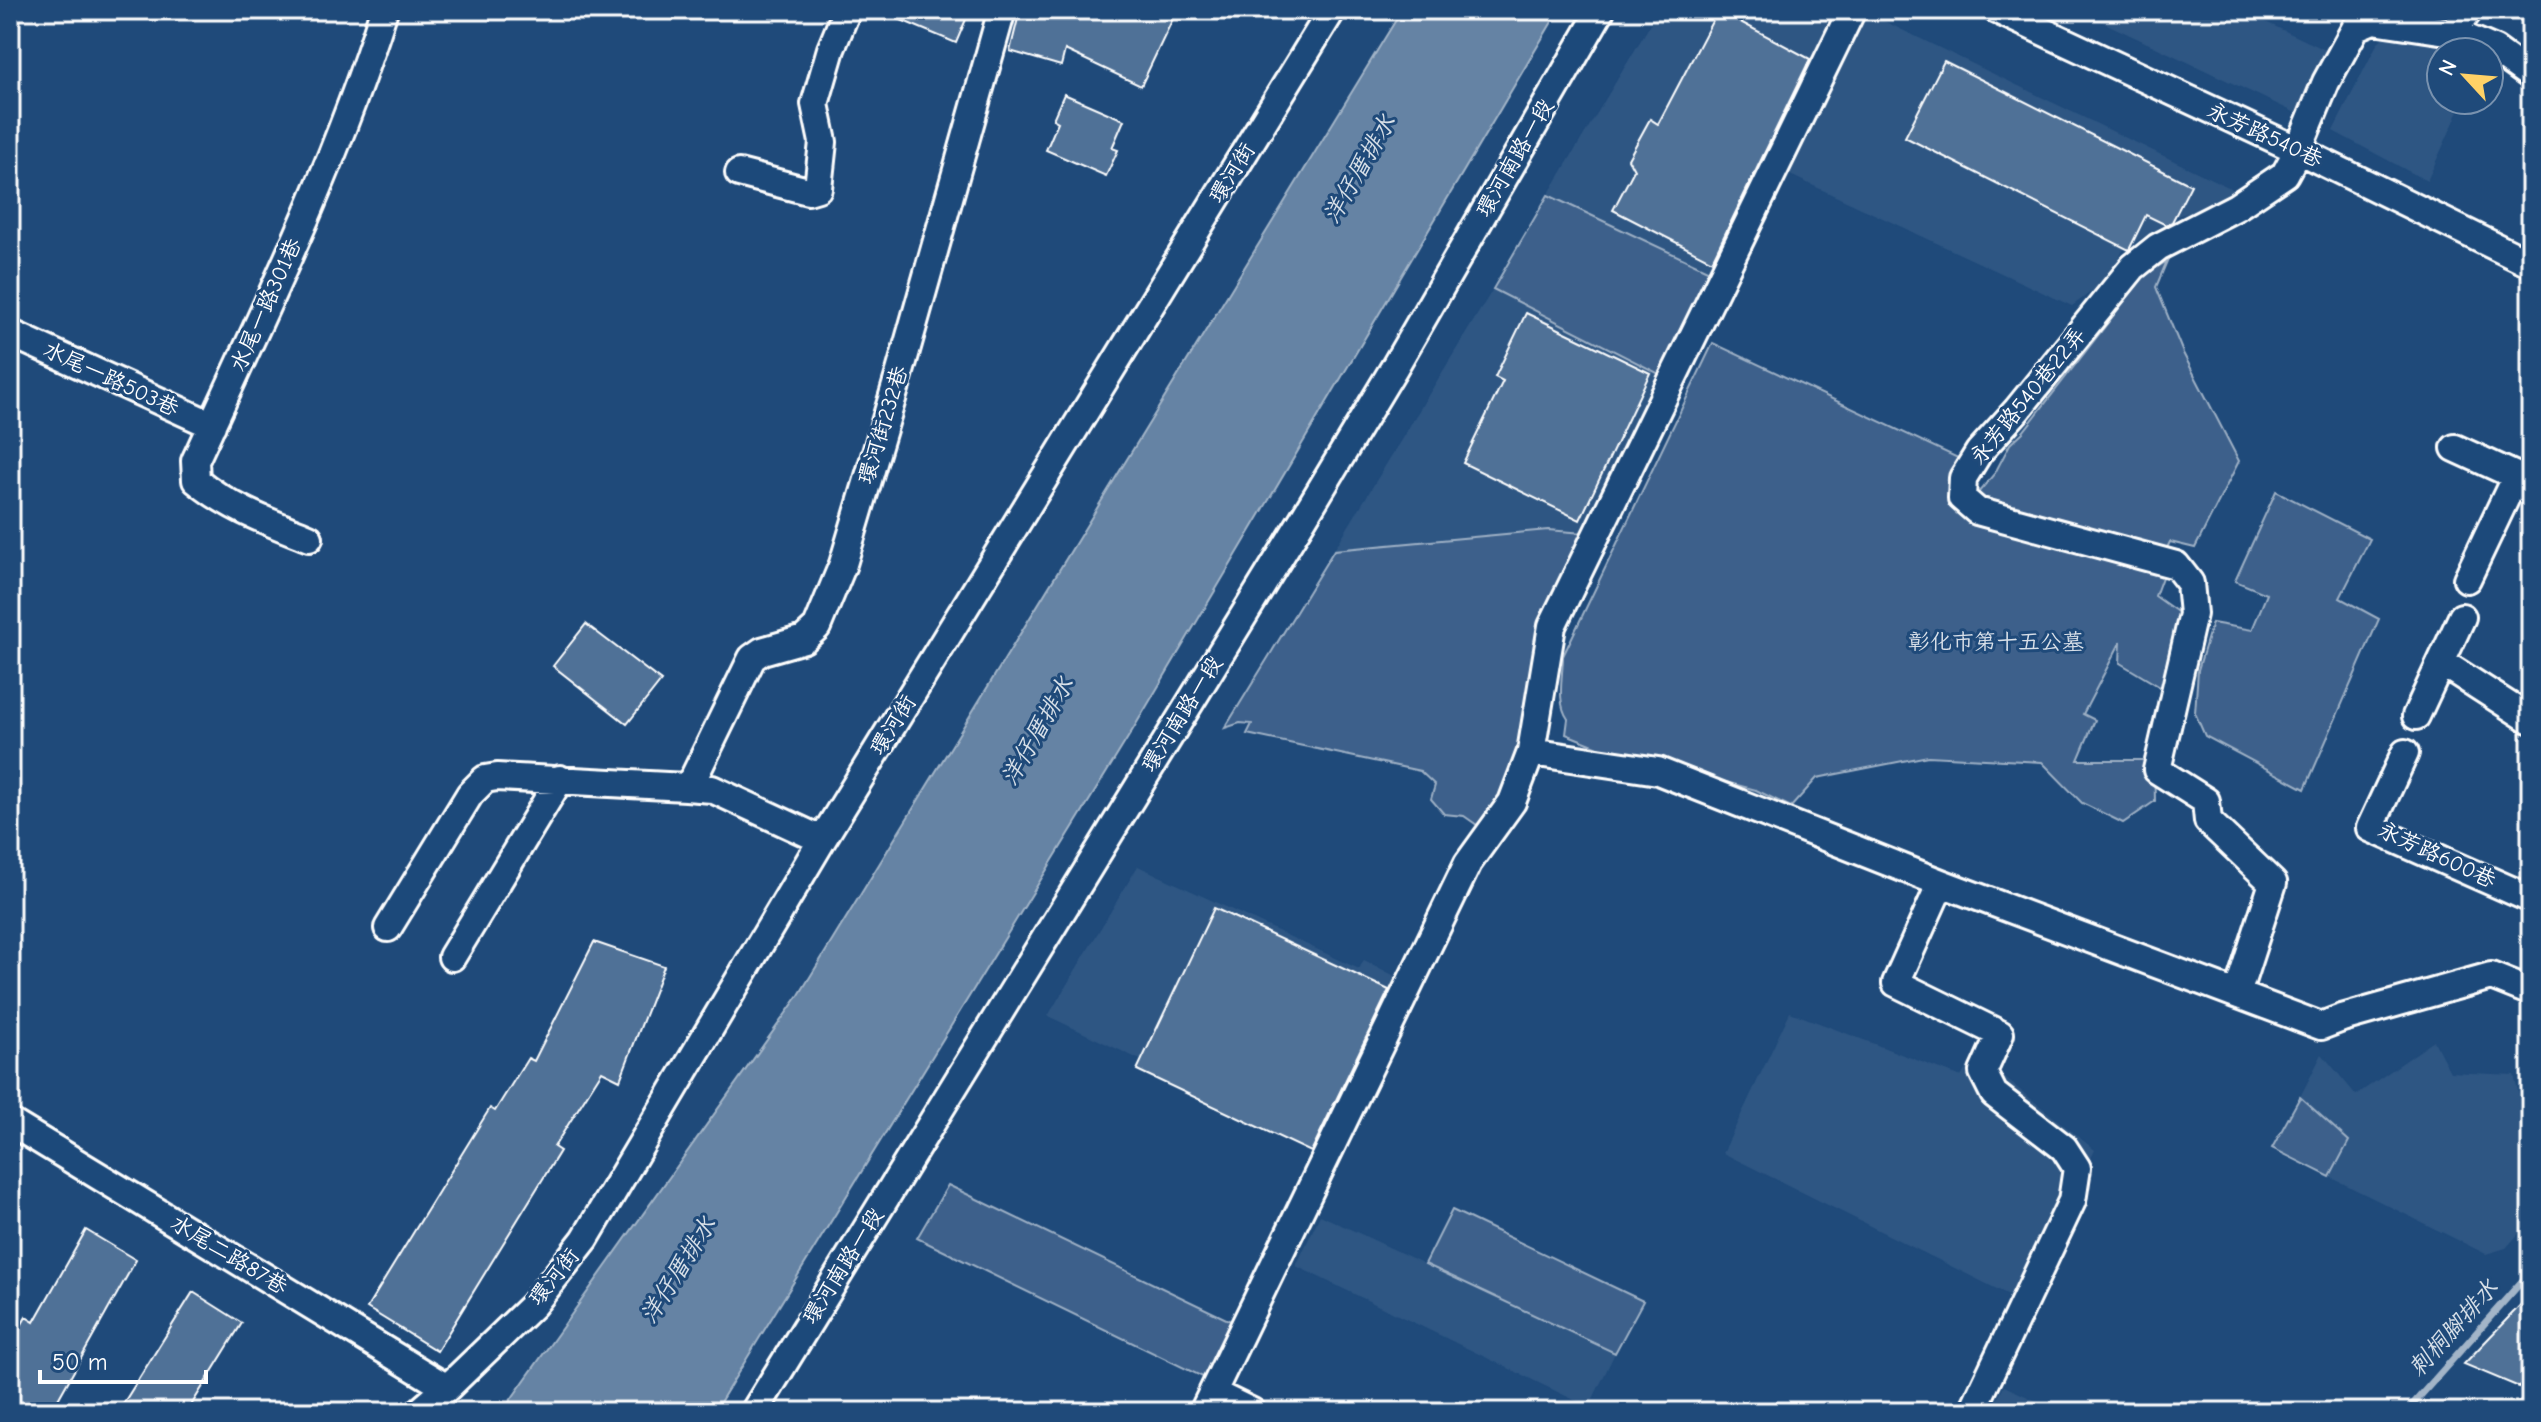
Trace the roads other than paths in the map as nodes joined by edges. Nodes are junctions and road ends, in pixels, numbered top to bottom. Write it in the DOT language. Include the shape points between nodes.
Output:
graph roads {
  1 [pos="384,10"];
  2 [pos="847,10"];
  3 [pos="1002,10"];
  4 [pos="1332,10"];
  5 [pos="1601,10"];
  6 [pos="1852,10"];
  7 [pos="1997,10"];
  8 [pos="2469,10"];
  9 [pos="2033,18"];
  10 [pos="2453,32"];
  11 [pos="2531,76"];
  12 [pos="2298,150"];
  13 [pos="739,173"];
  14 [pos="2531,264"];
  15 [pos="10,333"];
  16 [pos="212,425"];
  17 [pos="2455,448"];
  18 [pos="2524,478"];
  19 [pos="309,538"];
  20 [pos="2467,579"];
  21 [pos="2462,617"];
  22 [pos="2441,662"];
  23 [pos="2416,716"];
  24 [pos="2531,720"];
  25 [pos="1531,752"];
  26 [pos="2405,753"];
  27 [pos="560,779"];
  28 [pos="686,787"];
  29 [pos="822,840"];
  30 [pos="1941,883"];
  31 [pos="2531,899"];
  32 [pos="388,928"];
  33 [pos="452,957"];
  34 [pos="2531,992"];
  35 [pos="2237,994"];
  36 [pos="10,1122"];
  37 [pos="447,1388"];
  38 [pos="1208,1402"];
  39 [pos="419,1412"];
  40 [pos="754,1412"];
  41 [pos="1252,1412"];
  42 [pos="1972,1412"];
  1 -- 16 [label="street, 水尾一路301巷" via="313,200"];
  2 -- 13 [label="street" via="815,104 823,142 818,188 808,191"];
  3 -- 28 [label="street, 環河街232巷" via="843,564 817,627 804,639 752,658"];
  4 -- 29 [label="street, 環河街"];
  5 -- 40 [label="street, 環河南路一段" via="1303,519"];
  6 -- 25 [label="street" via="1552,626"];
  7 -- 9 [label="street, 永芳路540巷"];
  8 -- 10 [label="street"];
  9 -- 12 [label="street, 永芳路540巷"];
  10 -- 11 [label="street, 永芳路540巷22弄" via="2495,50"];
  10 -- 12 [label="street, 永芳路540巷22弄" via="2373,20 2356,27"];
  12 -- 14 [label="street, 永芳路540巷"];
  12 -- 35 [label="street, 永芳路540巷22弄" via="2285,174 2236,207 2158,247 2133,267 1963,478 1962,498 1977,511 2176,565 2190,583 2193,614 2157,770 2206,801 2208,821 2273,883"];
  15 -- 16 [label="street, 水尾一路503巷"];
  16 -- 19 [label="street, 水尾一路301巷" via="195,461 196,480 240,510"];
  17 -- 18 [label="street"];
  18 -- 20 [label="street"];
  21 -- 22 [label="street"];
  22 -- 23 [label="street"];
  22 -- 24 [label="street"];
  25 -- 30 [label="street" via="1658,771"];
  25 -- 38 [label="street" via="1512,802 1468,863"];
  26 -- 31 [label="street, 永芳路600巷" via="2370,828"];
  27 -- 28 [label="street"];
  27 -- 32 [label="street" via="485,779 470,794"];
  27 -- 33 [label="street"];
  28 -- 29 [label="street" via="712,789"];
  29 -- 37 [label="street, 環河街" via="585,1239 533,1305"];
  30 -- 35 [label="street"];
  30 -- 42 [label="street" via="1896,983 2000,1034 1983,1072 1994,1094 2064,1148 2077,1168 2072,1201"];
  34 -- 35 [label="street" via="2491,976 2321,1026"];
  36 -- 37 [label="street, 水尾二路87巷"];
  37 -- 39 [label="street, 環河街"];
  38 -- 41 [label="street"];
}
